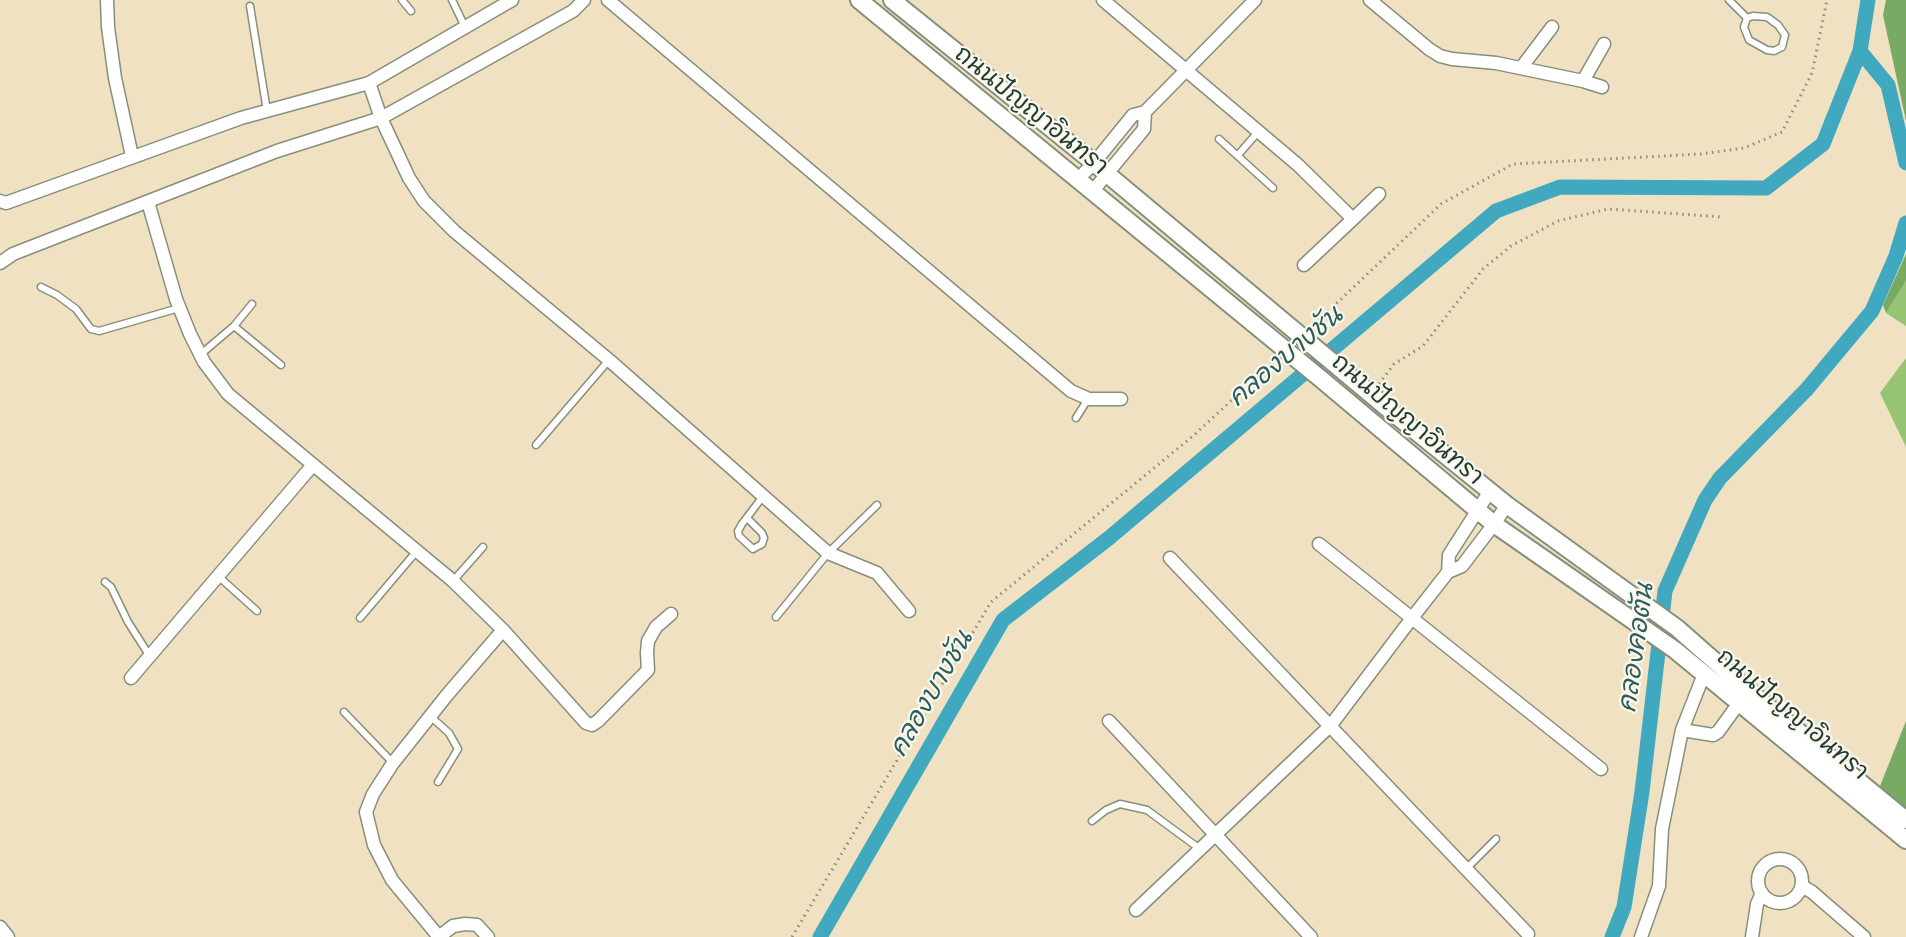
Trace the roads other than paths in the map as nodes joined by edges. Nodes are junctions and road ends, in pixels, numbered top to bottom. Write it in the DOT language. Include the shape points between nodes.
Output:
graph roads {
  1 [pos="107,0"];
  2 [pos="402,0"];
  3 [pos="452,0"];
  4 [pos="512,0"];
  5 [pos="584,0"];
  6 [pos="608,0"];
  7 [pos="859,0"];
  8 [pos="892,0"];
  9 [pos="1103,0"];
  10 [pos="1254,0"];
  11 [pos="1370,0"];
  12 [pos="1729,0"];
  13 [pos="250,6"];
  14 [pos="411,11"];
  15 [pos="1747,18"];
  16 [pos="465,27"];
  17 [pos="1552,27"];
  18 [pos="1604,44"];
  19 [pos="1521,68"];
  20 [pos="1187,70"];
  21 [pos="1583,81"];
  22 [pos="369,83"];
  23 [pos="1602,87"];
  24 [pos="267,111"];
  25 [pos="381,118"];
  26 [pos="1258,132"];
  27 [pos="1219,139"];
  28 [pos="1238,155"];
  29 [pos="132,156"];
  30 [pos="1100,169"];
  31 [pos="1078,179"];
  32 [pos="1274,188"];
  33 [pos="1092,192"];
  34 [pos="1379,194"];
  35 [pos="0,201"];
  36 [pos="148,202"];
  37 [pos="1353,219"];
  38 [pos="0,249"];
  39 [pos="14,255"];
  40 [pos="0,262"];
  41 [pos="1304,265"];
  42 [pos="41,287"];
  43 [pos="252,304"];
  44 [pos="180,308"];
  45 [pos="234,326"];
  46 [pos="200,354"];
  47 [pos="609,360"];
  48 [pos="281,365"];
  49 [pos="1089,399"];
  50 [pos="1121,399"];
  51 [pos="1076,418"];
  52 [pos="536,445"];
  53 [pos="312,466"];
  54 [pos="1490,491"];
  55 [pos="764,495"];
  56 [pos="877,505"];
  57 [pos="1506,505"];
  58 [pos="1478,511"];
  59 [pos="747,518"];
  60 [pos="1494,524"];
  61 [pos="1319,544"];
  62 [pos="483,547"];
  63 [pos="416,552"];
  64 [pos="828,553"];
  65 [pos="1170,558"];
  66 [pos="1448,572"];
  67 [pos="218,576"];
  68 [pos="453,581"];
  69 [pos="105,582"];
  70 [pos="257,611"];
  71 [pos="909,611"];
  72 [pos="671,614"];
  73 [pos="776,617"];
  74 [pos="360,618"];
  75 [pos="1412,618"];
  76 [pos="503,630"];
  77 [pos="150,656"];
  78 [pos="1704,674"];
  79 [pos="131,678"];
  80 [pos="1739,703"];
  81 [pos="344,712"];
  82 [pos="430,716"];
  83 [pos="1109,721"];
  84 [pos="1331,725"];
  85 [pos="1682,730"];
  86 [pos="393,763"];
  87 [pos="1600,769"];
  88 [pos="1842,777"];
  89 [pos="438,782"];
  90 [pos="1906,820"];
  91 [pos="1092,821"];
  92 [pos="1216,835"];
  93 [pos="1496,838"];
  94 [pos="1906,840"];
  95 [pos="1201,849"];
  96 [pos="1467,868"];
  97 [pos="1802,886"];
  98 [pos="1762,893"];
  99 [pos="1136,910"];
  100 [pos="1528,933"];
  101 [pos="488,937"];
  102 [pos="1311,937"];
  103 [pos="1641,937"];
  104 [pos="1752,937"];
  105 [pos="1864,937"];
  1 -- 29 [label="street" via="115,78"];
  2 -- 14 [label="lane"];
  3 -- 16 [label="lane"];
  4 -- 16 [label="street"];
  5 -- 25 [label="street" via="573,11"];
  6 -- 49 [label="street" via="1071,391"];
  7 -- 31 [label="main road, ถนนปัญญาอินทรา"];
  8 -- 30 [label="main road, ถนนปัญญาอินทรา"];
  9 -- 20 [label="street"];
  10 -- 20 [label="street"];
  11 -- 19 [label="street" via="1440,56"];
  12 -- 15 [label="lane"];
  13 -- 24 [label="lane"];
  15 -- 15 [label="lane" via="1760,15 1773,21 1785,34 1782,47 1774,51 1754,44 1745,33"];
  16 -- 22 [label="street"];
  17 -- 19 [label="street"];
  18 -- 21 [label="street"];
  19 -- 21 [label="street"];
  20 -- 26 [label="street"];
  20 -- 30 [label="street" via="1144,112 1133,115"];
  21 -- 23 [label="street"];
  22 -- 24 [label="street"];
  22 -- 25 [label="street"];
  24 -- 29 [label="street"];
  25 -- 36 [label="street" via="277,151"];
  25 -- 47 [label="street" via="424,201 454,231"];
  26 -- 28 [label="lane"];
  26 -- 37 [label="street"];
  27 -- 28 [label="lane"];
  28 -- 32 [label="lane"];
  29 -- 35 [label="street"];
  30 -- 31 [label="street"];
  30 -- 33 [label="street"];
  30 -- 54 [label="main road, ถนนปัญญาอินทรา"];
  31 -- 33 [label="main road, ถนนปัญญาอินทรา"];
  33 -- 58 [label="main road, ถนนปัญญาอินทรา"];
  34 -- 37 [label="street"];
  36 -- 39 [label="street"];
  36 -- 44 [label="street"];
  37 -- 41 [label="street"];
  38 -- 39 [label="street"];
  39 -- 40 [label="street"];
  42 -- 44 [label="lane" via="76,309 91,329 99,331"];
  43 -- 45 [label="lane"];
  44 -- 46 [label="street"];
  45 -- 46 [label="lane"];
  45 -- 48 [label="lane"];
  46 -- 53 [label="street" via="228,394"];
  47 -- 52 [label="lane"];
  47 -- 55 [label="street"];
  49 -- 50 [label="street"];
  49 -- 51 [label="lane"];
  53 -- 63 [label="street"];
  53 -- 67 [label="street"];
  54 -- 57 [label="main road, ถนนปัญญาอินทรา"];
  54 -- 58 [label="street"];
  55 -- 59 [label="lane"];
  55 -- 64 [label="street"];
  56 -- 64 [label="lane"];
  57 -- 60 [label="street"];
  57 -- 88 [label="main road, ถนนปัญญาอินทรา" via="1677,628"];
  58 -- 60 [label="main road, ถนนปัญญาอินทรา"];
  58 -- 66 [label="street" via="1449,555"];
  59 -- 59 [label="lane" via="738,531 753,549 764,538"];
  60 -- 66 [label="street" via="1462,566"];
  60 -- 78 [label="main road, ถนนปัญญาอินทรา"];
  61 -- 75 [label="street"];
  62 -- 68 [label="lane"];
  63 -- 68 [label="street"];
  63 -- 74 [label="lane"];
  64 -- 71 [label="street" via="877,573"];
  64 -- 73 [label="lane"];
  65 -- 84 [label="street"];
  66 -- 75 [label="street"];
  67 -- 70 [label="lane"];
  67 -- 77 [label="street"];
  68 -- 76 [label="street"];
  69 -- 77 [label="lane"];
  72 -- 76 [label="street" via="648,641 648,670 592,725 586,723"];
  75 -- 84 [label="street"];
  75 -- 87 [label="street"];
  76 -- 82 [label="street"];
  77 -- 79 [label="street"];
  78 -- 80 [label="main road, ถนนปัญญาอินทรา"];
  78 -- 85 [label="street"];
  80 -- 85 [label="street" via="1713,735"];
  80 -- 88 [label="main road, ถนนปัญญาอินทรา"];
  81 -- 86 [label="lane"];
  82 -- 86 [label="street"];
  82 -- 89 [label="lane" via="449,733 459,749"];
  83 -- 92 [label="street"];
  84 -- 92 [label="street"];
  84 -- 96 [label="street"];
  85 -- 103 [label="street" via="1662,829 1659,886"];
  86 -- 101 [label="street" via="366,812 374,845 392,880 439,937 453,926 465,924 477,925"];
  88 -- 90 [label="main road, ถนนปัญญาอินทรา"];
  88 -- 94 [label="main road, ถนนปัญญาอินทรา"];
  91 -- 95 [label="lane" via="1120,804 1147,810"];
  92 -- 95 [label="street"];
  92 -- 102 [label="street"];
  93 -- 96 [label="lane"];
  95 -- 99 [label="street"];
  96 -- 100 [label="street"];
  97 -- 98 [label="street" via="1794,898 1780,903"];
  97 -- 98 [label="street" via="1796,866 1776,859 1760,872"];
  97 -- 105 [label="street"];
  98 -- 104 [label="street"];
}
